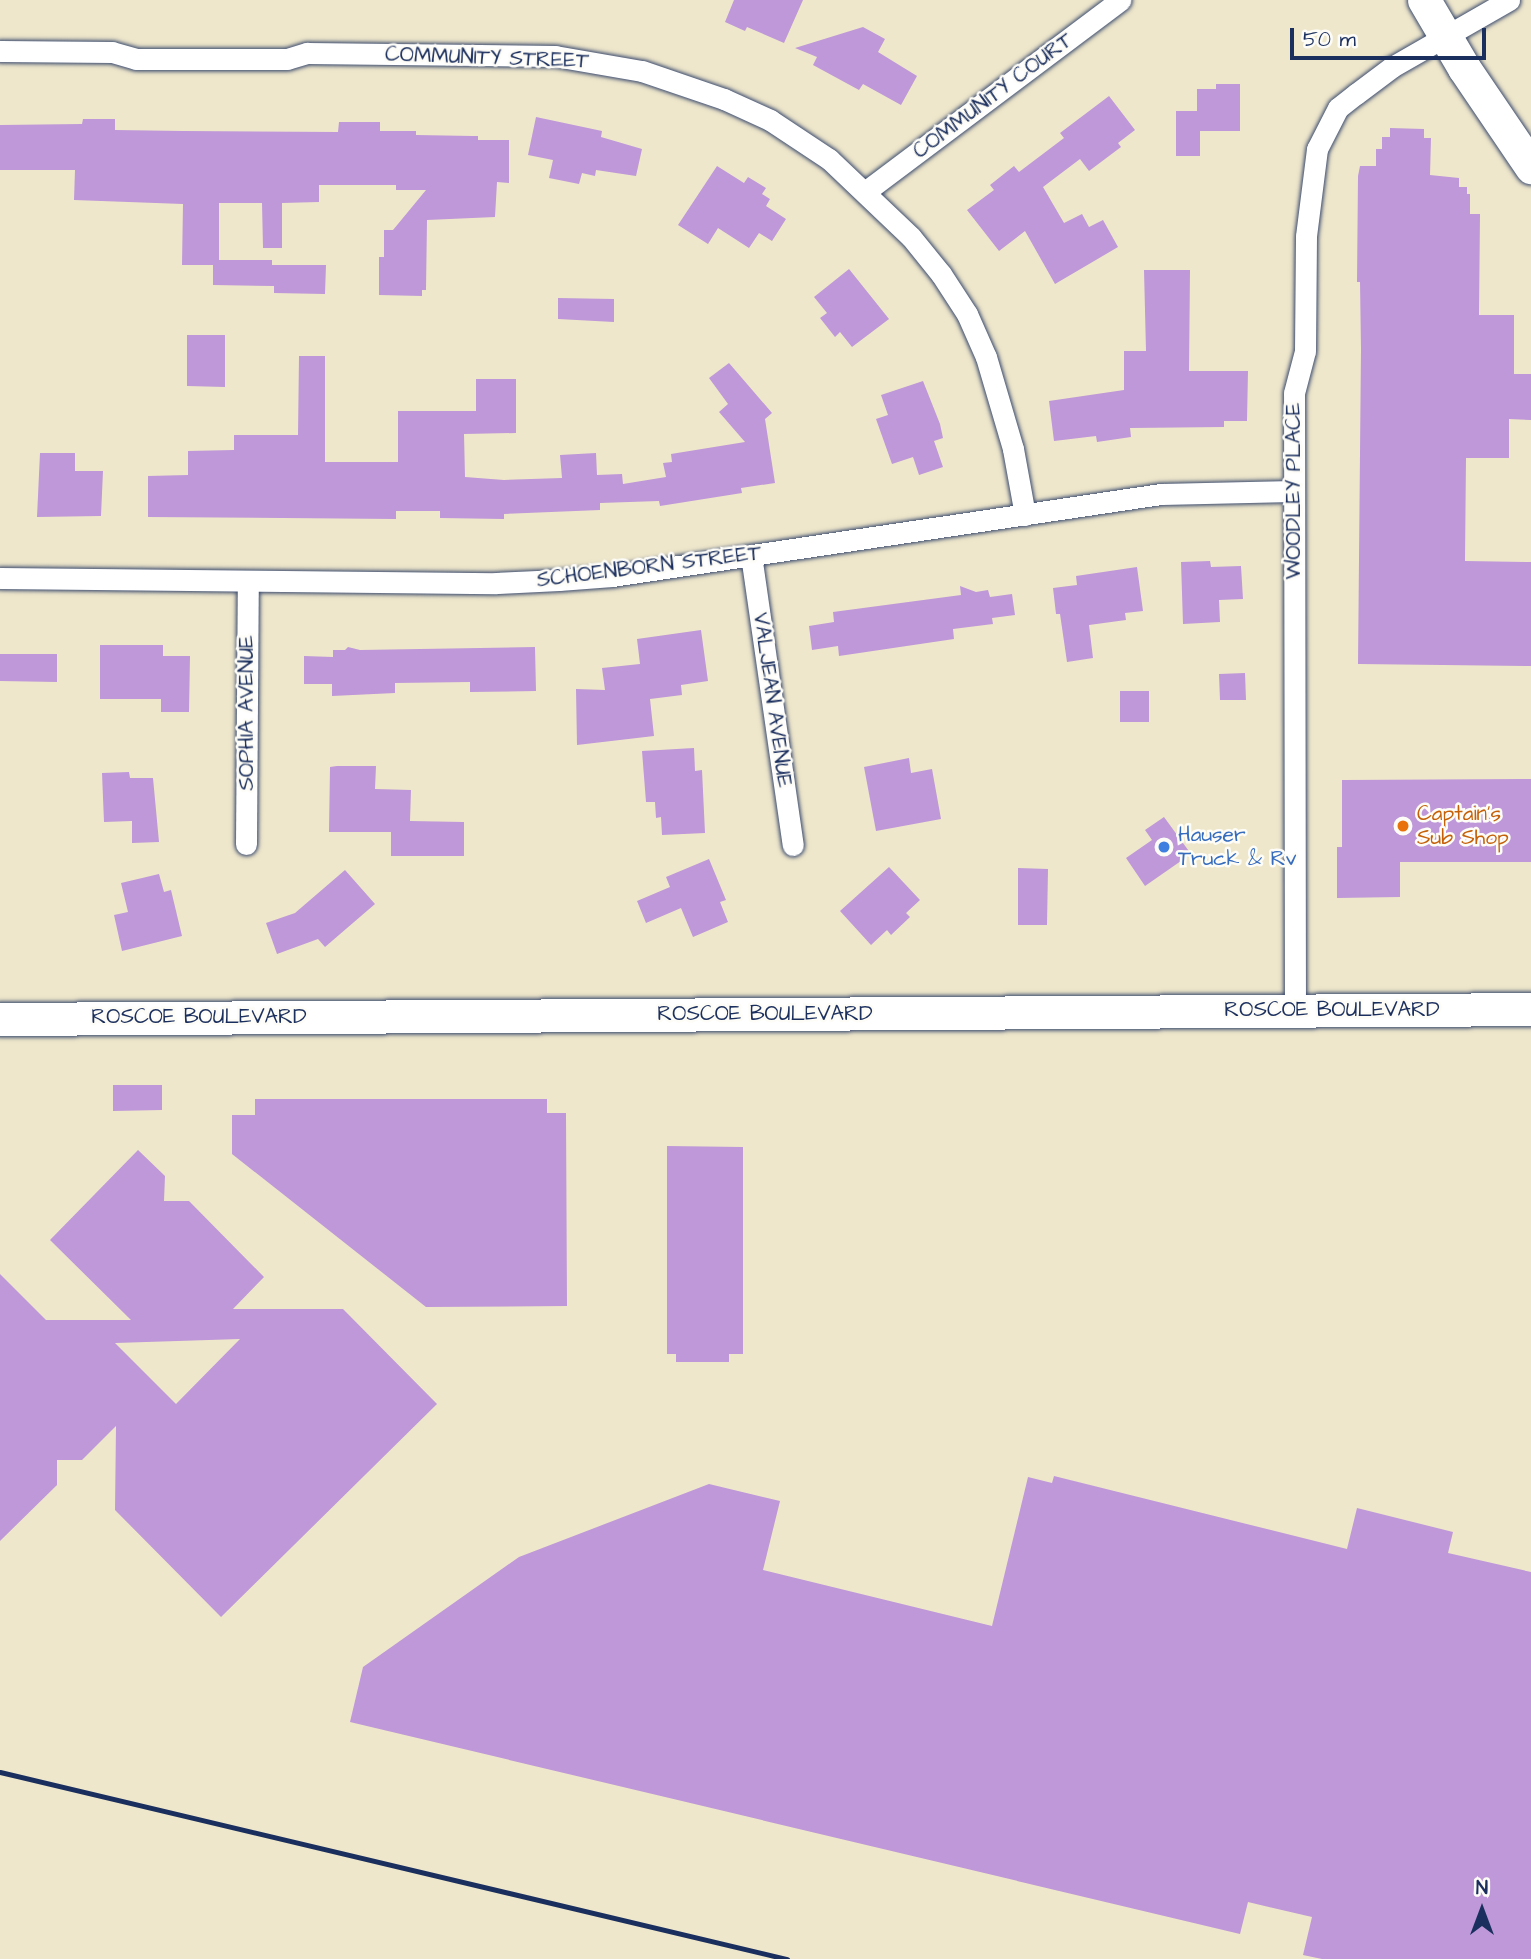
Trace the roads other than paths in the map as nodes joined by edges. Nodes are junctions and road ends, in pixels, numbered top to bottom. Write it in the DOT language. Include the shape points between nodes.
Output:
graph roads {
  1 [pos="1120,0"];
  2 [pos="1424,0"];
  3 [pos="1509,0"];
  4 [pos="1445,37"];
  5 [pos="0,51"];
  6 [pos="1531,167"];
  7 [pos="866,191"];
  8 [pos="1293,491"];
  9 [pos="1025,515"];
  10 [pos="751,555"];
  11 [pos="0,578"];
  12 [pos="248,581"];
  13 [pos="246,844"];
  14 [pos="793,845"];
  15 [pos="1531,1009"];
  16 [pos="1295,1011"];
  17 [pos="0,1019"];
  1 -- 7 [label="street, COMMUNITY COURT"];
  2 -- 4 [label="main road"];
  3 -- 4 [label="street, WOODLEY PLACE"];
  4 -- 6 [label="main road"];
  4 -- 8 [label="street, WOODLEY PLACE" via="1392,67 1338,108 1317,149 1306,236 1305,351 1294,393"];
  5 -- 7 [label="street, COMMUNITY STREET" via="112,52 136,59 287,59 307,53 584,59 676,80 771,120"];
  7 -- 9 [label="street, COMMUNITY STREET" via="911,237 967,314 999,398"];
  8 -- 9 [label="street, SCHOENBORN STREET" via="1161,494"];
  8 -- 16 [label="street, WOODLEY PLACE"];
  9 -- 10 [label="street, SCHOENBORN STREET"];
  10 -- 12 [label="street, SCHOENBORN STREET" via="559,580"];
  10 -- 14 [label="street, VALJEAN AVENUE"];
  11 -- 12 [label="street, SCHOENBORN STREET"];
  12 -- 13 [label="street, SOPHIA AVENUE"];
  15 -- 16 [label="main road, ROSCOE BOULEVARD"];
  16 -- 17 [label="main road, ROSCOE BOULEVARD"];
}
